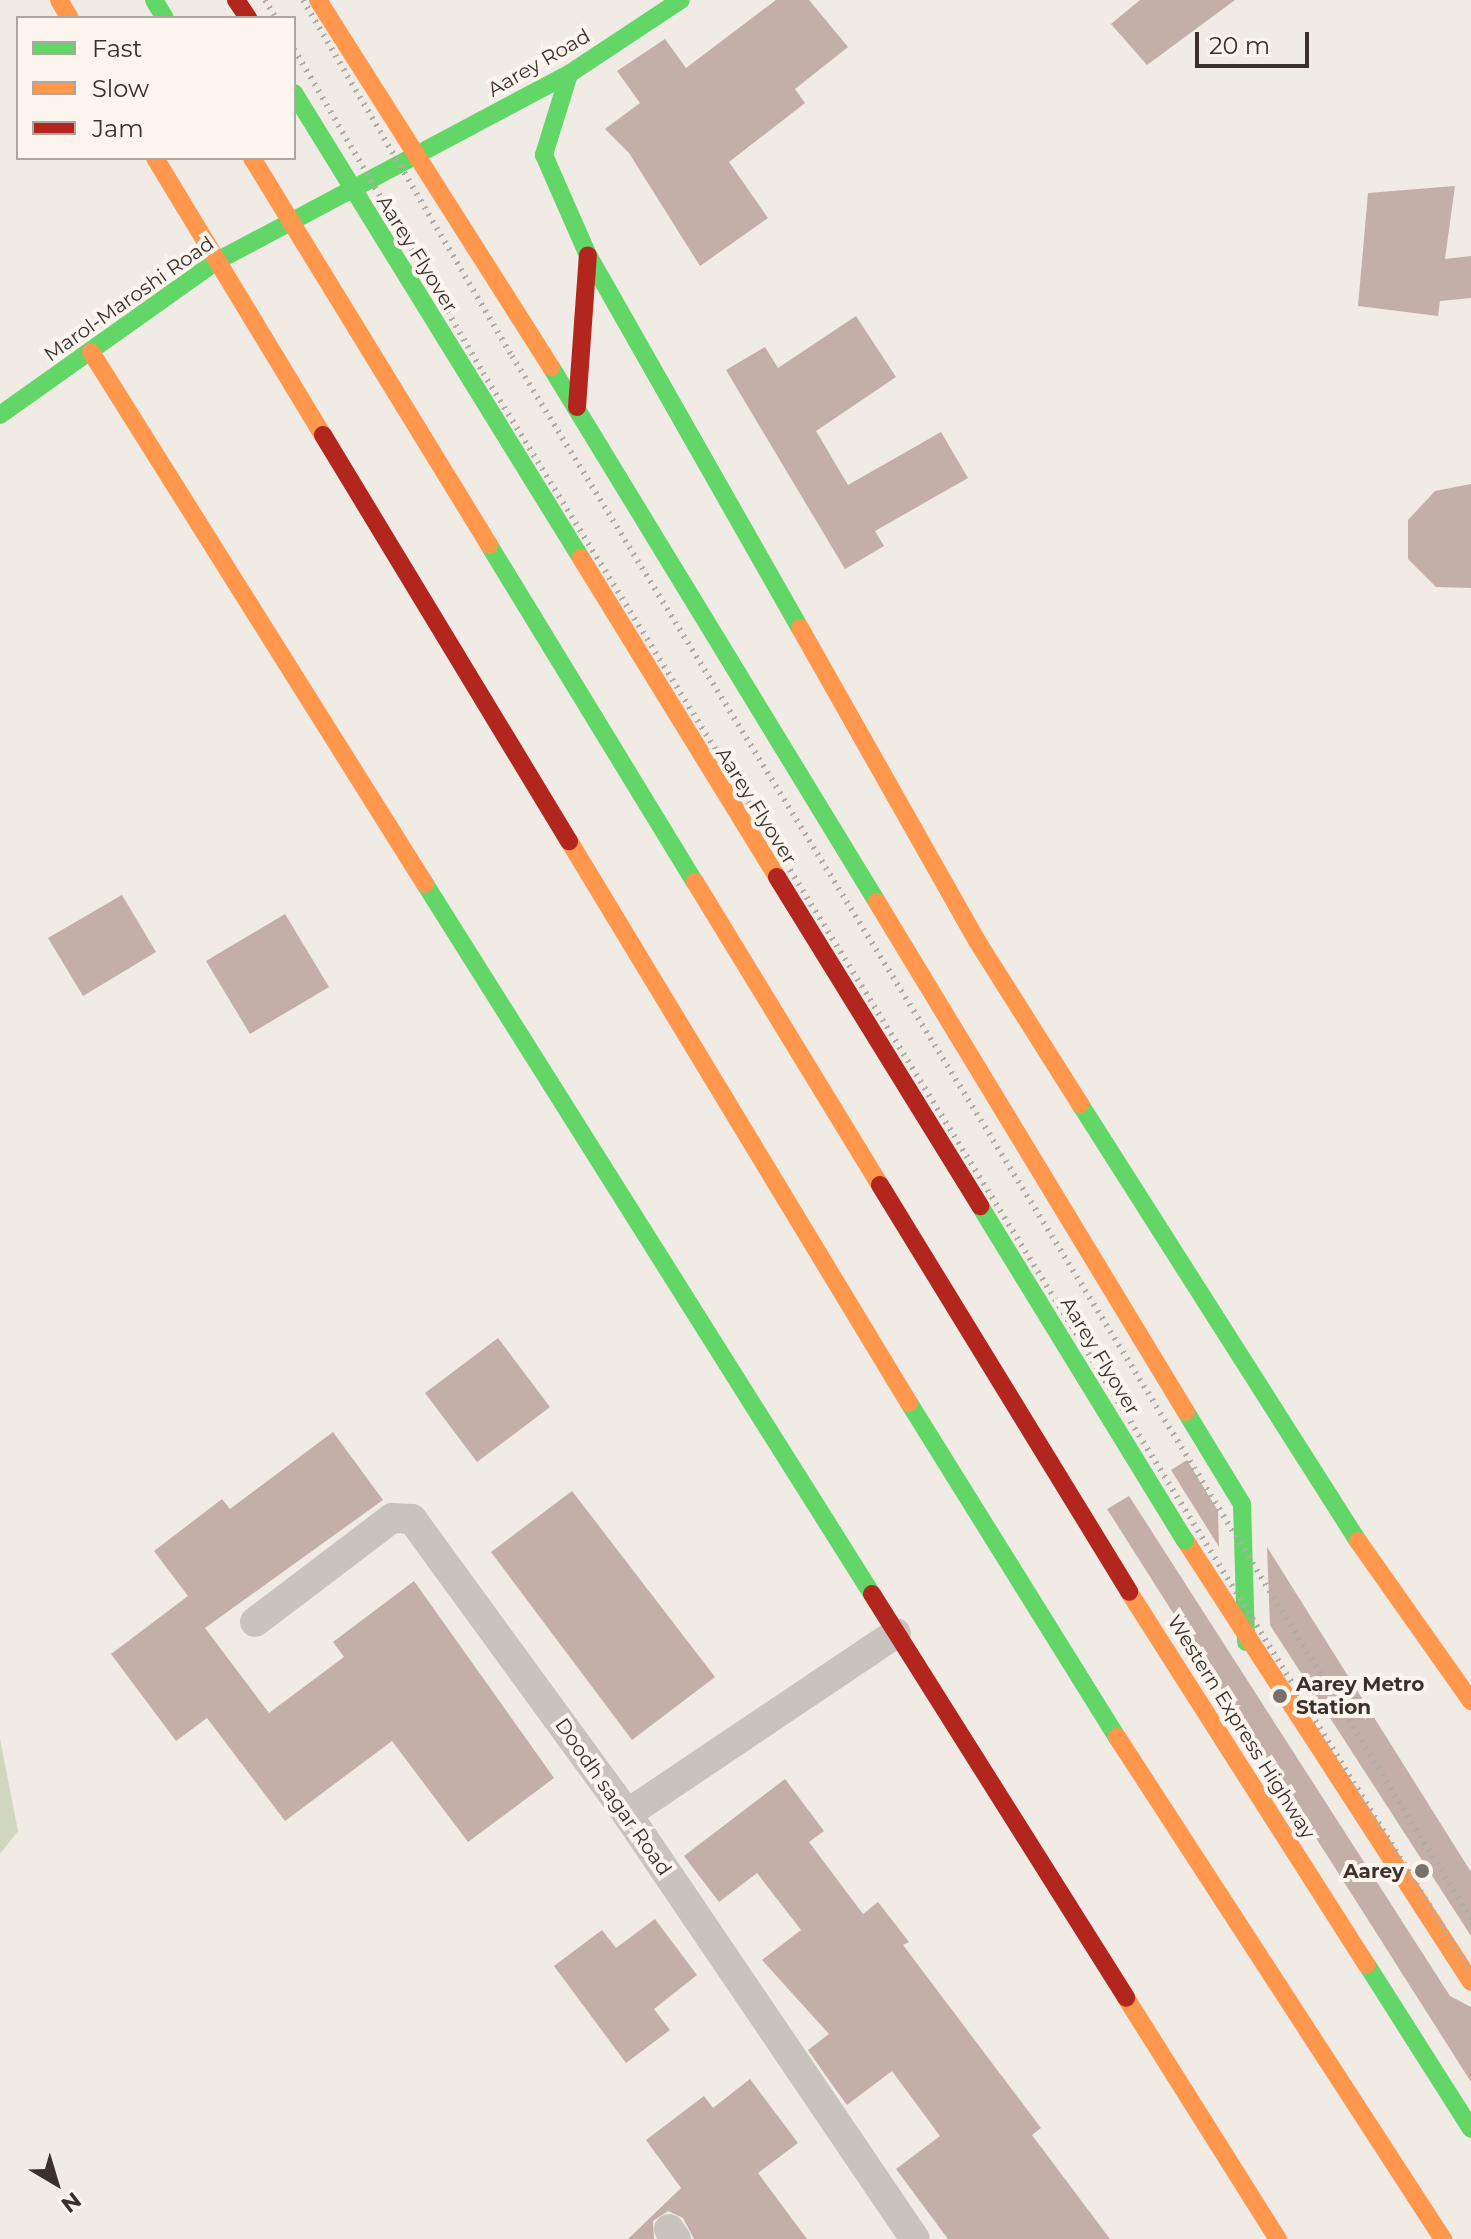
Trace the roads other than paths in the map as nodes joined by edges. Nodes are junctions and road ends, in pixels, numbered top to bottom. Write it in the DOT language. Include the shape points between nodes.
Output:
graph roads {
  1 [pos="318,0"];
  2 [pos="681,0"];
  3 [pos="569,74"];
  4 [pos="296,96"];
  5 [pos="414,157"];
  6 [pos="156,160"];
  7 [pos="253,160"];
  8 [pos="588,255"];
  9 [pos="217,261"];
  10 [pos="91,352"];
  11 [pos="577,407"];
  12 [pos="0,415"];
  13 [pos="255,1622"];
  14 [pos="896,1633"];
  15 [pos="1246,1642"];
  16 [pos="1471,1701"];
  17 [pos="627,1814"];
  18 [pos="1471,1982"];
  19 [pos="1471,2129"];
  20 [pos="1438,2232"];
  21 [pos="915,2239"];
  22 [pos="1278,2239"];
  23 [pos="1412,2239"];
  1 -- 5 [label="main road"];
  2 -- 3 [label="main road, Aarey Road"];
  3 -- 5 [label="main road, Aarey Road"];
  3 -- 8 [label="main road" via="544,155"];
  4 -- 15 [label="main road, Aarey Flyover, bridge"];
  5 -- 9 [label="main road, Marol-Maroshi Road"];
  5 -- 11 [label="main road"];
  6 -- 9 [label="main road"];
  7 -- 19 [label="main road, Western Express Highway, bridge" via="1129,1592"];
  8 -- 11 [label="main road"];
  8 -- 16 [label="main road" via="977,941 1333,1506"];
  9 -- 10 [label="main road, Marol-Maroshi Road"];
  9 -- 20 [label="main road" via="1037,1615"];
  10 -- 12 [label="main road, Marol-Maroshi Road"];
  10 -- 14 [label="main road"];
  11 -- 15 [label="main road" via="1242,1504"];
  13 -- 17 [label="street, Doodh sagar Road" via="392,1518 412,1519"];
  14 -- 17 [label="street"];
  14 -- 22 [label="main road"];
  15 -- 18 [label="main road"];
  17 -- 21 [label="street, Doodh sagar Road"];
  20 -- 23 [label="main road"];
}
